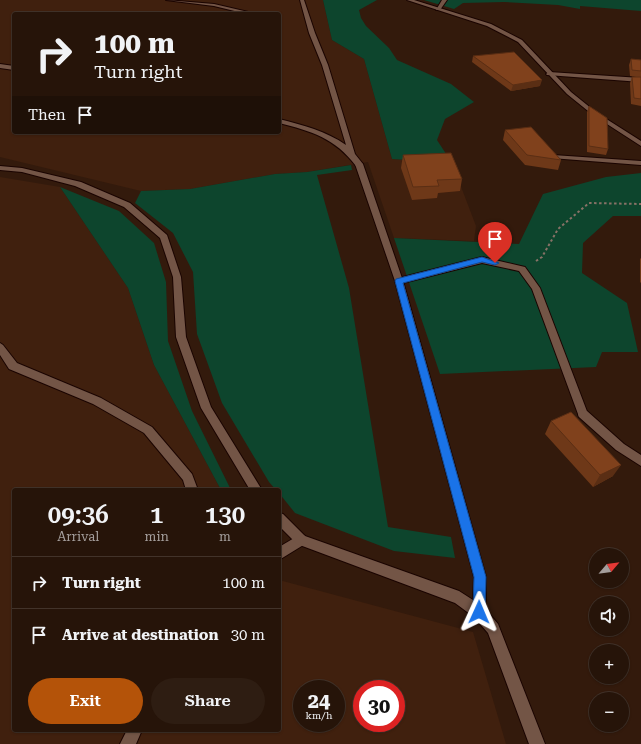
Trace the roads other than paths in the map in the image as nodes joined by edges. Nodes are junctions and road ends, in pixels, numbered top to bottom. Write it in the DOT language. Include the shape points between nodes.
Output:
graph roads {
  1 [pos="168,0"];
  2 [pos="302,0"];
  3 [pos="409,0"];
  4 [pos="445,0"];
  5 [pos="438,9"];
  6 [pos="245,12"];
  7 [pos="0,66"];
  8 [pos="12,68"];
  9 [pos="549,74"];
  10 [pos="641,80"];
  11 [pos="281,122"];
  12 [pos="641,144"];
  13 [pos="352,153"];
  14 [pos="553,157"];
  15 [pos="641,163"];
  16 [pos="0,168"];
  17 [pos="399,281"];
  18 [pos="0,347"];
  19 [pos="0,363"];
  20 [pos="13,366"];
  21 [pos="641,461"];
  22 [pos="191,488"];
  23 [pos="255,488"];
  24 [pos="281,520"];
  25 [pos="301,540"];
  26 [pos="281,553"];
  27 [pos="479,612"];
  28 [pos="134,732"];
  29 [pos="128,744"];
  30 [pos="537,744"];
  1 -- 6 [label="street" via="214,5"];
  2 -- 13 [label="street"];
  3 -- 5 [label="street"];
  4 -- 5 [label="street"];
  5 -- 9 [label="street" via="505,32 520,41"];
  7 -- 8 [label="street"];
  9 -- 10 [label="street"];
  9 -- 12 [label="street" via="595,114"];
  11 -- 13 [label="street" via="323,133"];
  13 -- 17 [label="street" via="359,164"];
  14 -- 15 [label="street"];
  16 -- 23 [label="street" via="22,170 78,184 126,205 164,238 177,277 181,337 206,408"];
  17 -- 21 [label="street" via="482,260 522,269 536,288 583,414 620,447"];
  17 -- 27 [label="street" via="480,577"];
  18 -- 20 [label="street"];
  19 -- 20 [label="street"];
  20 -- 22 [label="street" via="97,401 148,430 188,478"];
  24 -- 25 [label="street"];
  25 -- 26 [label="street"];
  25 -- 27 [label="street" via="459,598"];
  27 -- 30 [label="street" via="494,629"];
  28 -- 29 [label="street"];
}
